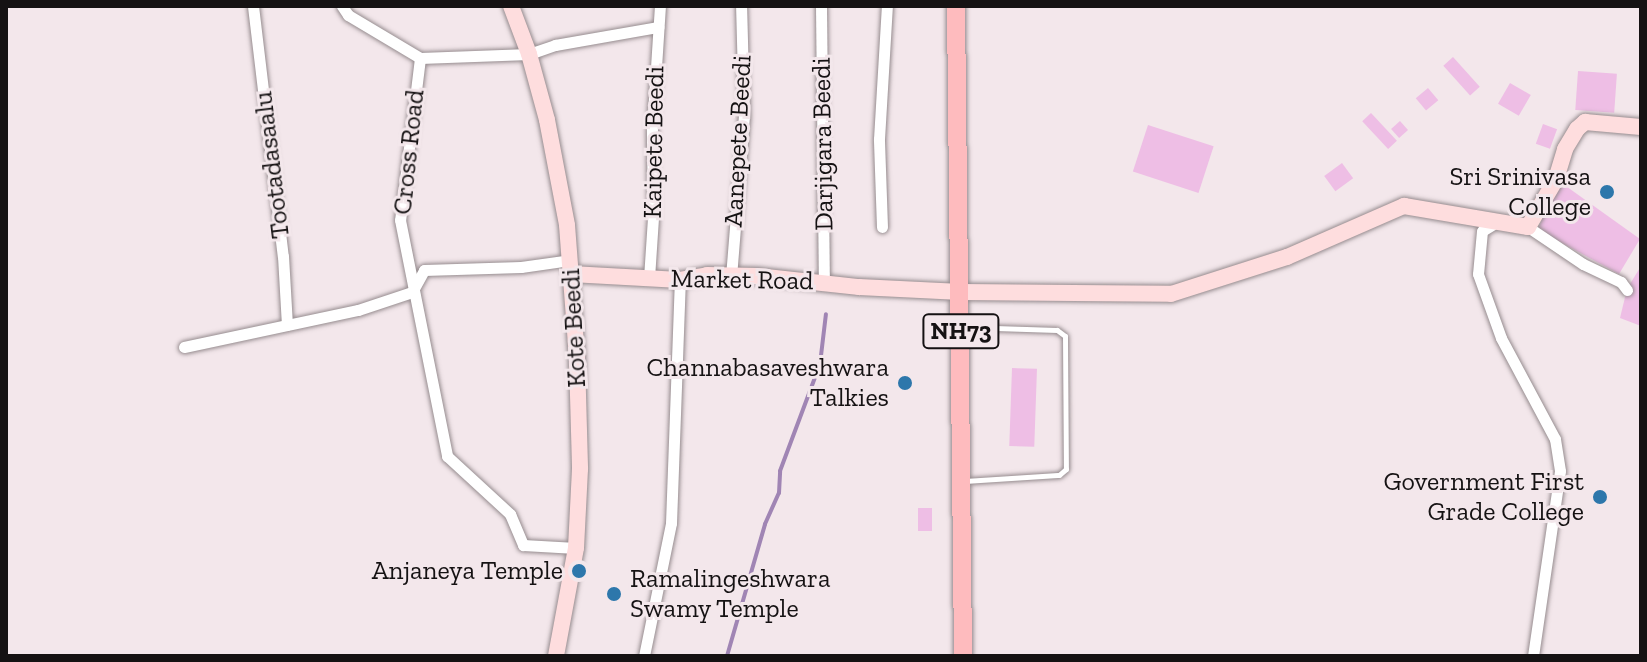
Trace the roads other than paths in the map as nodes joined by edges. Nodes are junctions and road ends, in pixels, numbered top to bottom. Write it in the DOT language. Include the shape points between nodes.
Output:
graph roads {
  1 [pos="253,6"];
  2 [pos="342,6"];
  3 [pos="511,6"];
  4 [pos="660,6"];
  5 [pos="741,6"];
  6 [pos="821,6"];
  7 [pos="887,6"];
  8 [pos="956,6"];
  9 [pos="658,27"];
  10 [pos="529,54"];
  11 [pos="420,58"];
  12 [pos="1641,127"];
  13 [pos="1495,223"];
  14 [pos="882,227"];
  15 [pos="1528,227"];
  16 [pos="570,267"];
  17 [pos="731,277"];
  18 [pos="649,278"];
  19 [pos="680,280"];
  20 [pos="824,282"];
  21 [pos="1627,290"];
  22 [pos="412,292"];
  23 [pos="961,292"];
  24 [pos="287,325"];
  25 [pos="961,327"];
  26 [pos="184,347"];
  27 [pos="962,482"];
  28 [pos="576,548"];
  29 [pos="556,656"];
  30 [pos="644,656"];
  31 [pos="963,656"];
  32 [pos="1533,656"];
  1 -- 24 [label="street, Tootadasaalu"];
  2 -- 11 [label="street" via="348,15"];
  3 -- 10 [label="street, Kote Beedi"];
  4 -- 9 [label="street, Kaipete Beedi"];
  5 -- 17 [label="street, Aanepete Beedi" via="744,117"];
  6 -- 20 [label="street, Darjigara Beedi"];
  7 -- 14 [label="street" via="879,139"];
  8 -- 23 [label="main road, NH73"];
  9 -- 10 [label="street"];
  9 -- 18 [label="street, Kaipete Beedi"];
  10 -- 11 [label="street"];
  10 -- 16 [label="street, Kote Beedi" via="547,120"];
  11 -- 22 [label="street, Cross Road" via="400,220"];
  12 -- 15 [label="street" via="1585,122 1577,129"];
  13 -- 15 [label="street, Market Road"];
  13 -- 23 [label="street, Market Road" via="1404,206 1287,257 1171,294"];
  13 -- 32 [label="street" via="1482,231 1478,274 1501,338 1555,439 1560,471"];
  15 -- 21 [label="street"];
  16 -- 18 [label="street, Market Road"];
  16 -- 22 [label="street" via="424,270"];
  16 -- 28 [label="street, Kote Beedi" via="580,469"];
  17 -- 19 [label="street, Market Road"];
  17 -- 20 [label="street, Market Road"];
  18 -- 19 [label="street, Market Road"];
  19 -- 30 [label="street" via="671,523"];
  20 -- 23 [label="street, Market Road"];
  22 -- 24 [label="street"];
  22 -- 28 [label="street, Cross Road" via="419,300 447,456 510,514 523,545"];
  23 -- 25 [label="main road, NH73"];
  24 -- 26 [label="street"];
  25 -- 27 [label="main road, NH73"];
  25 -- 27 [label="lane" via="1057,330 1065,336 1066,469 1059,475"];
  27 -- 31 [label="main road, NH73"];
  28 -- 29 [label="street, Kote Beedi"];
}
